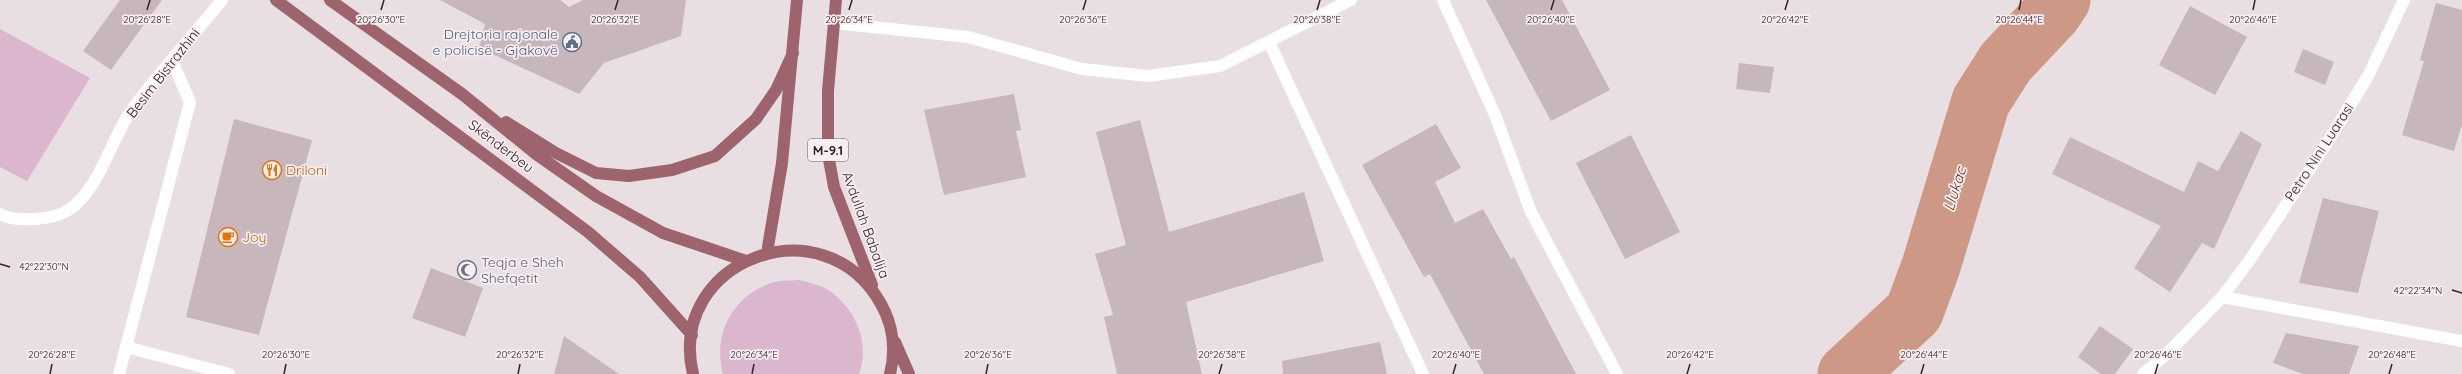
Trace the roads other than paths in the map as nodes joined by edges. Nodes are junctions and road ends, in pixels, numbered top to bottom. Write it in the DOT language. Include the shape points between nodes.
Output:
graph roads {
  1 [pos="222,0"];
  2 [pos="276,0"];
  3 [pos="330,0"];
  4 [pos="797,0"];
  5 [pos="836,0"];
  6 [pos="1351,0"];
  7 [pos="1443,0"];
  8 [pos="2404,0"];
  9 [pos="834,23"];
  10 [pos="1269,42"];
  11 [pos="793,53"];
  12 [pos="172,61"];
  13 [pos="462,94"];
  14 [pos="0,214"];
  15 [pos="767,253"];
  16 [pos="746,261"];
  17 [pos="875,292"];
  18 [pos="2222,297"];
  19 [pos="692,335"];
  20 [pos="893,337"];
  21 [pos="2462,341"];
  22 [pos="126,347"];
  23 [pos="119,374"];
  24 [pos="229,374"];
  25 [pos="694,374"];
  26 [pos="890,374"];
  27 [pos="909,374"];
  28 [pos="1423,374"];
  29 [pos="1617,374"];
  30 [pos="2143,374"];
  1 -- 12 [label="street, Besim Bistrazhini"];
  2 -- 19 [label="main road, Skënderbeu" via="588,232 640,277"];
  3 -- 13 [label="main road, Skënderbeu"];
  4 -- 11 [label="main road"];
  5 -- 9 [label="main road, Avdullah Babalija / M-9.1"];
  6 -- 10 [label="street"];
  7 -- 29 [label="street" via="1495,116 1531,212"];
  8 -- 18 [label="street, Petro Nini Luarasi" via="2368,76 2327,143"];
  9 -- 10 [label="street" via="968,37 1082,69 1148,76 1220,66"];
  9 -- 17 [label="main road, Avdullah Babalija / M-9.1" via="828,90 828,154 834,187"];
  10 -- 28 [label="street"];
  11 -- 13 [label="main road" via="776,90 756,119 714,156 672,170 629,176 596,173 556,153"];
  11 -- 15 [label="main road" via="782,164"];
  12 -- 14 [label="street, Besim Bistrazhini" via="131,112 88,190 70,209 42,219 6,217"];
  12 -- 22 [label="street" via="190,102"];
  13 -- 16 [label="main road, Skënderbeu" via="536,154 627,215 663,233"];
  15 -- 16 [label="main road, M-9.1"];
  15 -- 17 [label="main road, M-9.1" via="791,249 815,252 838,260 858,274"];
  16 -- 19 [label="main road, M-9.1" via="726,274 710,291 698,312"];
  17 -- 20 [label="main road, M-9.1" via="887,314"];
  18 -- 21 [label="street"];
  18 -- 30 [label="street, Petro Nini Luarasi" via="2167,354"];
  19 -- 25 [label="main road, M-9.1" via="690,351"];
  20 -- 26 [label="main road, M-9.1" via="894,362"];
  20 -- 27 [label="main road"];
  22 -- 23 [label="street"];
  22 -- 24 [label="street"];
}
